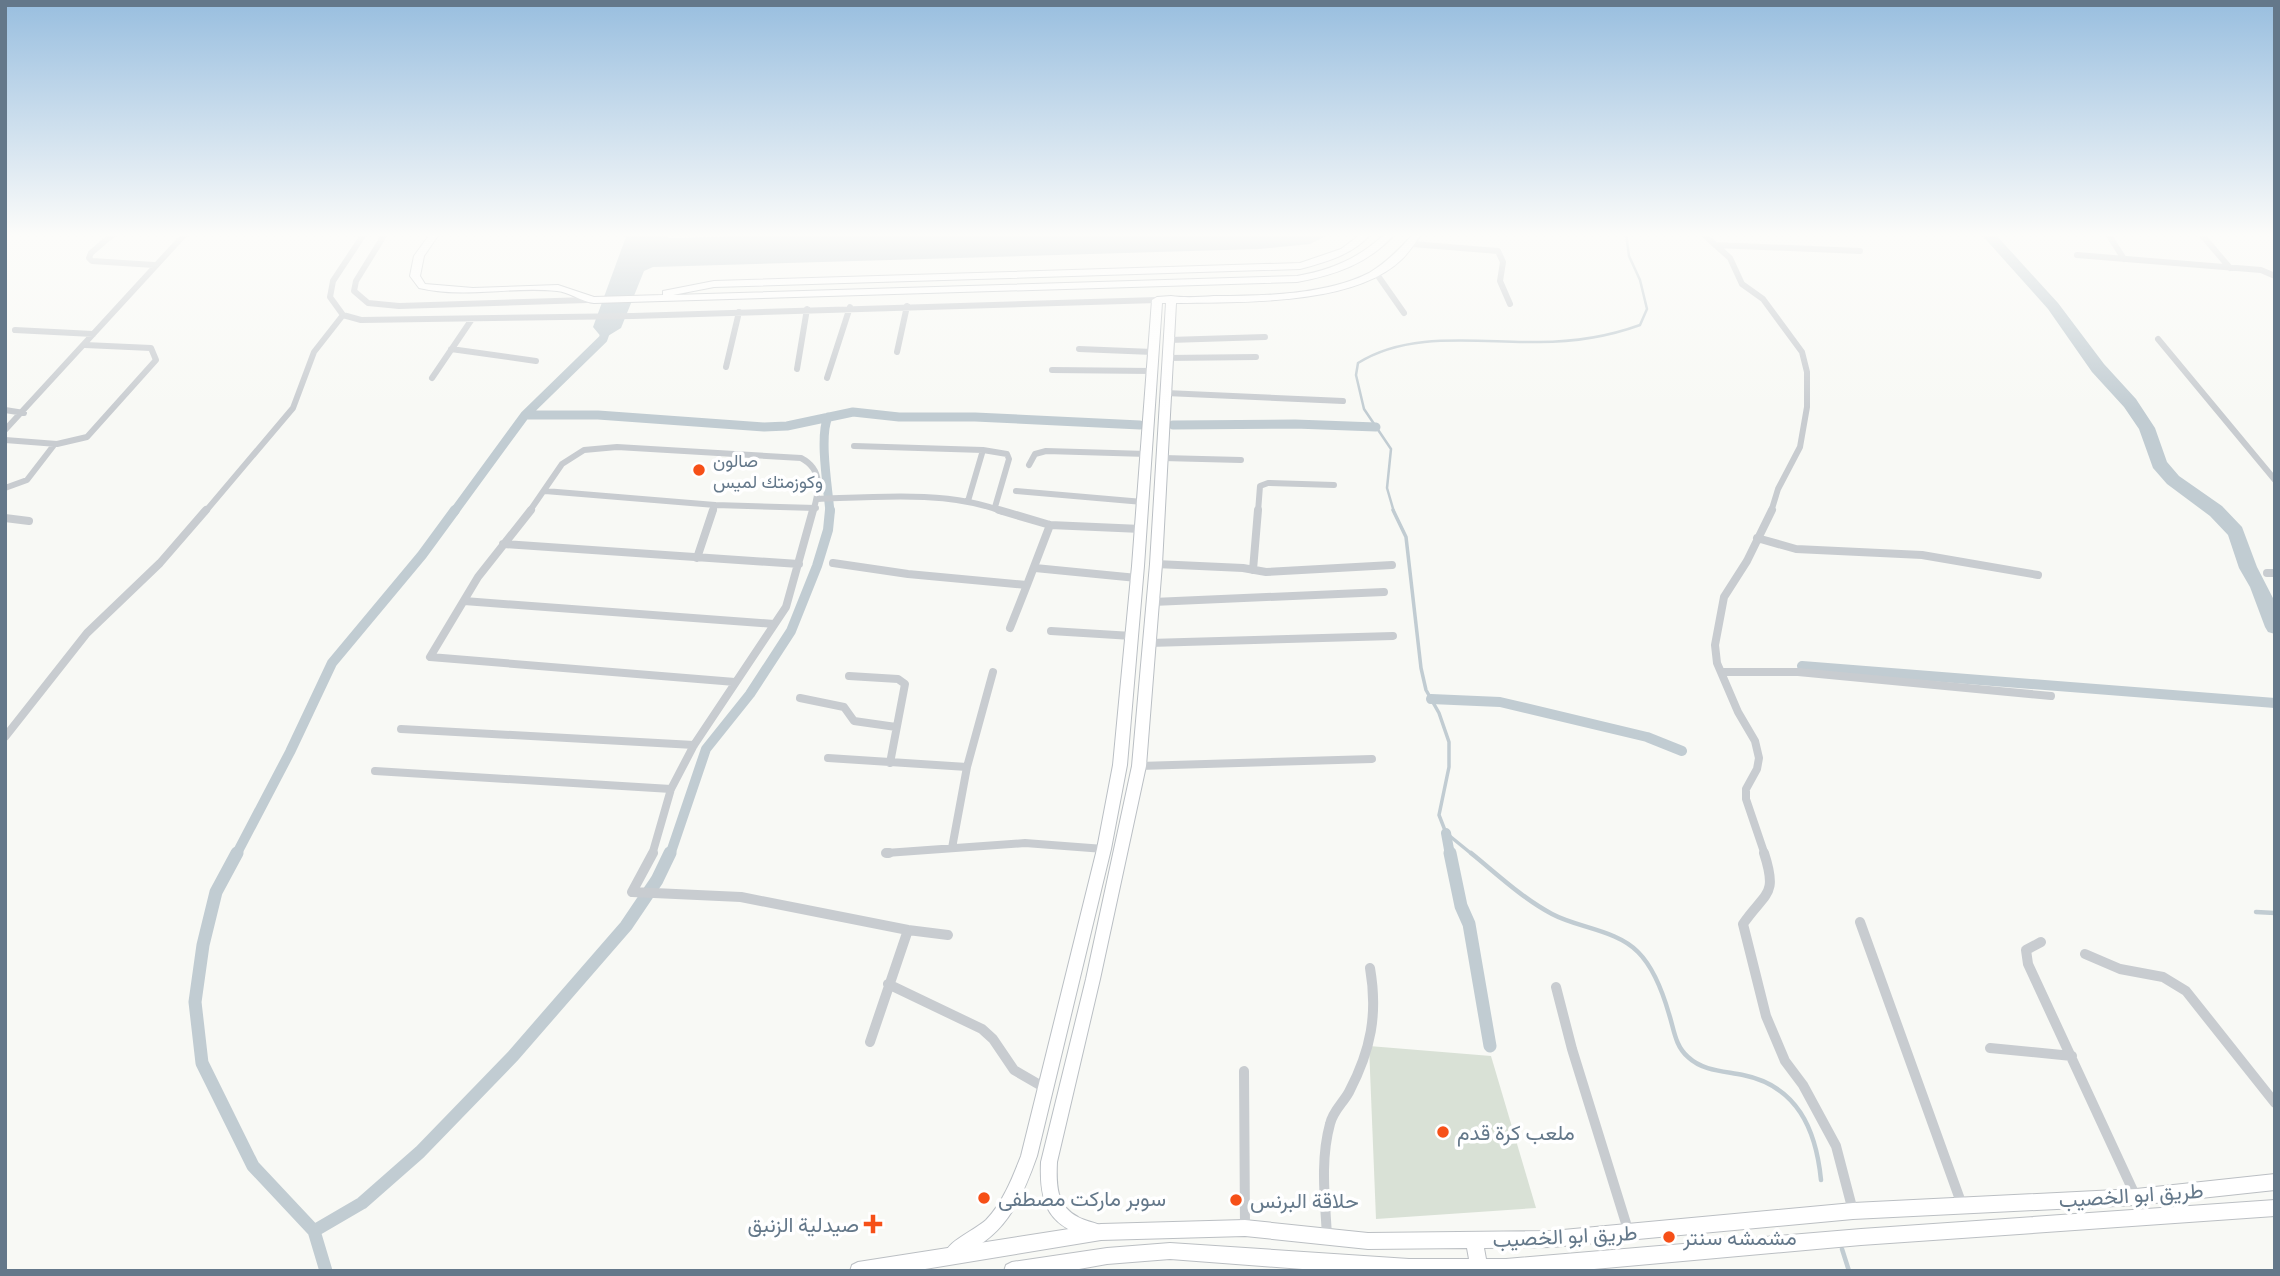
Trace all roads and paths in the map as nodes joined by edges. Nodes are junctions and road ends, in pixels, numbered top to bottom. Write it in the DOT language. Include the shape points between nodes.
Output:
graph roads {
  1 [pos="129,294"];
  2 [pos="331,294"];
  3 [pos="355,294"];
  4 [pos="575,294"];
  5 [pos="662,294"];
  6 [pos="820,294"];
  7 [pos="1300,294"];
  8 [pos="1390,294"];
  9 [pos="1505,294"];
  10 [pos="1755,294"];
  11 [pos="641,299"];
  12 [pos="591,300"];
  13 [pos="1164,300"];
  14 [pos="1510,304"];
  15 [pos="907,306"];
  16 [pos="850,307"];
  17 [pos="807,309"];
  18 [pos="739,312"];
  19 [pos="1404,313"];
  20 [pos="343,315"];
  21 [pos="472,319"];
  22 [pos="15,330"];
  23 [pos="93,334"];
  24 [pos="1265,337"];
  25 [pos="1169,340"];
  26 [pos="2158,340"];
  27 [pos="85,345"];
  28 [pos="452,349"];
  29 [pos="1079,349"];
  30 [pos="897,352"];
  31 [pos="1153,352"];
  32 [pos="1256,357"];
  33 [pos="1167,358"];
  34 [pos="536,362"];
  35 [pos="726,367"];
  36 [pos="797,369"];
  37 [pos="1052,370"];
  38 [pos="1152,372"];
  39 [pos="432,378"];
  40 [pos="827,378"];
  41 [pos="1166,393"];
  42 [pos="1343,401"];
  43 [pos="5,410"];
  44 [pos="24,413"];
  45 [pos="5,430"];
  46 [pos="5,440"];
  47 [pos="54,445"];
  48 [pos="854,446"];
  49 [pos="983,450"];
  50 [pos="1147,454"];
  51 [pos="1163,458"];
  52 [pos="1241,460"];
  53 [pos="1029,465"];
  54 [pos="2275,480"];
  55 [pos="1334,485"];
  56 [pos="5,488"];
  57 [pos="545,491"];
  58 [pos="1016,491"];
  59 [pos="822,501"];
  60 [pos="968,501"];
  61 [pos="1143,502"];
  62 [pos="716,505"];
  63 [pos="995,507"];
  64 [pos="5,519"];
  65 [pos="29,521"];
  66 [pos="1050,525"];
  67 [pos="1141,530"];
  68 [pos="1757,538"];
  69 [pos="503,544"];
  70 [pos="697,558"];
  71 [pos="799,564"];
  72 [pos="833,564"];
  73 [pos="1156,564"];
  74 [pos="1392,565"];
  75 [pos="1035,568"];
  76 [pos="1253,570"];
  77 [pos="2038,575"];
  78 [pos="1137,578"];
  79 [pos="1027,585"];
  80 [pos="1384,592"];
  81 [pos="464,601"];
  82 [pos="1153,602"];
  83 [pos="774,624"];
  84 [pos="1010,628"];
  85 [pos="1051,631"];
  86 [pos="1132,636"];
  87 [pos="1392,636"];
  88 [pos="1149,642"];
  89 [pos="1721,671"];
  90 [pos="993,672"];
  91 [pos="849,676"];
  92 [pos="735,681"];
  93 [pos="2051,696"];
  94 [pos="800,698"];
  95 [pos="896,727"];
  96 [pos="401,729"];
  97 [pos="5,737"];
  98 [pos="694,745"];
  99 [pos="828,758"];
  100 [pos="1372,759"];
  101 [pos="890,764"];
  102 [pos="1139,766"];
  103 [pos="967,767"];
  104 [pos="375,771"];
  105 [pos="671,789"];
  106 [pos="952,848"];
  107 [pos="1104,849"];
  108 [pos="886,853"];
  109 [pos="1860,922"];
  110 [pos="908,930"];
  111 [pos="948,935"];
  112 [pos="2041,942"];
  113 [pos="2085,954"];
  114 [pos="1370,968"];
  115 [pos="888,984"];
  116 [pos="1556,988"];
  117 [pos="870,1042"];
  118 [pos="1990,1048"];
  119 [pos="2072,1056"];
  120 [pos="1244,1071"];
  121 [pos="1045,1088"];
  122 [pos="2275,1103"];
  123 [pos="2275,1182"];
  124 [pos="2136,1197"];
  125 [pos="1962,1205"];
  126 [pos="2275,1208"];
  127 [pos="1853,1211"];
  128 [pos="1245,1228"];
  129 [pos="1101,1232"];
  130 [pos="1629,1233"];
  131 [pos="1327,1236"];
  132 [pos="1475,1242"];
  133 [pos="925,1261"];
  134 [pos="1069,1267"];
  135 [pos="1375,1268"];
  136 [pos="1478,1268"];
  137 [pos="1540,1268"];
  138 [pos="858,1271"];
  139 [pos="1012,1271"];
  1 -- 23 [label="street"];
  2 -- 20 [label="street"];
  3 -- 12 [label="street" via="367,303 398,306"];
  4 -- 12 [label="main road"];
  5 -- 11 [label="main road"];
  6 -- 11 [label="main road"];
  7 -- 13 [label="main road"];
  8 -- 19 [label="street"];
  9 -- 14 [label="street"];
  10 -- 68 [label="street" via="1802,352 1807,372 1800,447"];
  11 -- 12 [label="main road"];
  13 -- 15 [label="street"];
  13 -- 25 [label="main road"];
  13 -- 31 [label="main road"];
  15 -- 16 [label="street"];
  15 -- 30 [label="street"];
  16 -- 17 [label="street"];
  16 -- 40 [label="street"];
  17 -- 18 [label="street"];
  17 -- 36 [label="street"];
  18 -- 21 [label="street"];
  18 -- 35 [label="street"];
  20 -- 21 [label="street" via="384,321"];
  20 -- 97 [label="street" via="314,352 293,408 278,428 160,563 87,633"];
  21 -- 28 [label="street"];
  22 -- 23 [label="street"];
  23 -- 27 [label="street"];
  24 -- 25 [label="street"];
  25 -- 33 [label="main road"];
  26 -- 54 [label="street"];
  27 -- 44 [label="street"];
  27 -- 47 [label="street" via="151,348 156,360 88,437"];
  28 -- 34 [label="street"];
  28 -- 39 [label="street"];
  29 -- 31 [label="street"];
  31 -- 38 [label="main road"];
  32 -- 33 [label="street"];
  33 -- 41 [label="main road"];
  37 -- 38 [label="street"];
  38 -- 50 [label="main road"];
  41 -- 42 [label="street"];
  41 -- 51 [label="main road"];
  43 -- 44 [label="street"];
  44 -- 45 [label="street"];
  46 -- 47 [label="street"];
  47 -- 56 [label="street" via="27,480"];
  48 -- 49 [label="street"];
  49 -- 60 [label="street"];
  49 -- 63 [label="street" via="1007,454 1009,459"];
  50 -- 53 [label="street" via="1046,451 1035,454"];
  50 -- 61 [label="main road"];
  51 -- 52 [label="street"];
  51 -- 73 [label="main road"];
  55 -- 76 [label="street" via="1260,486"];
  57 -- 59 [label="street" via="562,464 584,450 606,446 801,458 817,472"];
  57 -- 62 [label="street"];
  57 -- 69 [label="street"];
  58 -- 61 [label="street"];
  59 -- 60 [label="street"];
  59 -- 62 [label="street"];
  59 -- 71 [label="street"];
  60 -- 63 [label="street"];
  61 -- 67 [label="main road"];
  62 -- 70 [label="street"];
  63 -- 66 [label="street"];
  64 -- 65 [label="street"];
  66 -- 67 [label="street"];
  66 -- 75 [label="street"];
  67 -- 78 [label="main road"];
  68 -- 77 [label="street" via="1796,549 1922,555"];
  68 -- 89 [label="street" via="1724,597 1715,645"];
  69 -- 70 [label="street"];
  69 -- 81 [label="street"];
  70 -- 71 [label="street"];
  71 -- 83 [label="street" via="786,607"];
  72 -- 79 [label="street"];
  73 -- 76 [label="street"];
  73 -- 82 [label="main road"];
  74 -- 76 [label="street"];
  75 -- 78 [label="street"];
  75 -- 79 [label="street"];
  78 -- 86 [label="main road"];
  79 -- 84 [label="street"];
  80 -- 82 [label="street"];
  81 -- 83 [label="street"];
  81 -- 92 [label="street" via="430,657"];
  82 -- 88 [label="main road"];
  83 -- 92 [label="street"];
  85 -- 86 [label="street"];
  86 -- 107 [label="main road" via="1120,765"];
  87 -- 88 [label="street"];
  88 -- 102 [label="main road"];
  89 -- 93 [label="street" via="1798,672"];
  89 -- 127 [label="street" via="1757,750 1757,769 1746,799 1772,877 1766,898 1743,924 1747,946 1766,1016 1785,1061 1836,1146"];
  90 -- 103 [label="street"];
  91 -- 95 [label="street" via="903,681 906,686"];
  92 -- 98 [label="street"];
  94 -- 95 [label="street" via="844,707 854,721"];
  95 -- 101 [label="street"];
  96 -- 98 [label="street"];
  98 -- 105 [label="street"];
  99 -- 101 [label="street"];
  100 -- 102 [label="street"];
  101 -- 103 [label="street"];
  102 -- 129 [label="main road" via="1048,1172 1052,1202 1060,1216 1072,1226"];
  103 -- 106 [label="street"];
  104 -- 105 [label="street"];
  105 -- 110 [label="street" via="651,858 632,892 741,897"];
  106 -- 107 [label="street" via="1025,843"];
  106 -- 108 [label="street"];
  107 -- 121 [label="main road"];
  109 -- 125 [label="street"];
  110 -- 111 [label="street"];
  110 -- 115 [label="street"];
  112 -- 119 [label="street" via="2026,950 2028,964"];
  113 -- 122 [label="street" via="2127,971 2169,978 2186,991"];
  114 -- 131 [label="street" via="1377,1001 1373,1036 1361,1069 1330,1122 1325,1160"];
  115 -- 117 [label="street"];
  115 -- 121 [label="street" via="982,1029 1014,1070"];
  116 -- 130 [label="street" via="1566,1035"];
  118 -- 119 [label="street"];
  119 -- 124 [label="street"];
  120 -- 128 [label="street"];
  121 -- 133 [label="main road" via="1014,1197 994,1226 968,1245"];
  123 -- 124 [label="main road, طريق ابو الخصيب"];
  124 -- 125 [label="main road, طريق ابو الخصيب"];
  125 -- 127 [label="main road, طريق ابو الخصيب"];
  126 -- 137 [label="main road, طريق ابو الخصيب" via="1861,1237"];
  127 -- 130 [label="main road, طريق ابو الخصيب"];
  128 -- 129 [label="main road, طريق ابو الخصيب"];
  128 -- 131 [label="main road, طريق ابو الخصيب"];
  129 -- 133 [label="main road, طريق ابو الخصيب"];
  130 -- 132 [label="main road, طريق ابو الخصيب"];
  131 -- 132 [label="main road, طريق ابو الخصيب"];
  132 -- 136 [label="main road"];
  133 -- 138 [label="main road, طريق ابو الخصيب"];
  134 -- 135 [label="main road, طريق ابو الخصيب" via="1107,1256 1170,1251"];
  134 -- 139 [label="main road, طريق ابو الخصيب"];
  135 -- 136 [label="main road, طريق ابو الخصيب"];
  136 -- 137 [label="main road, طريق ابو الخصيب"];
}
